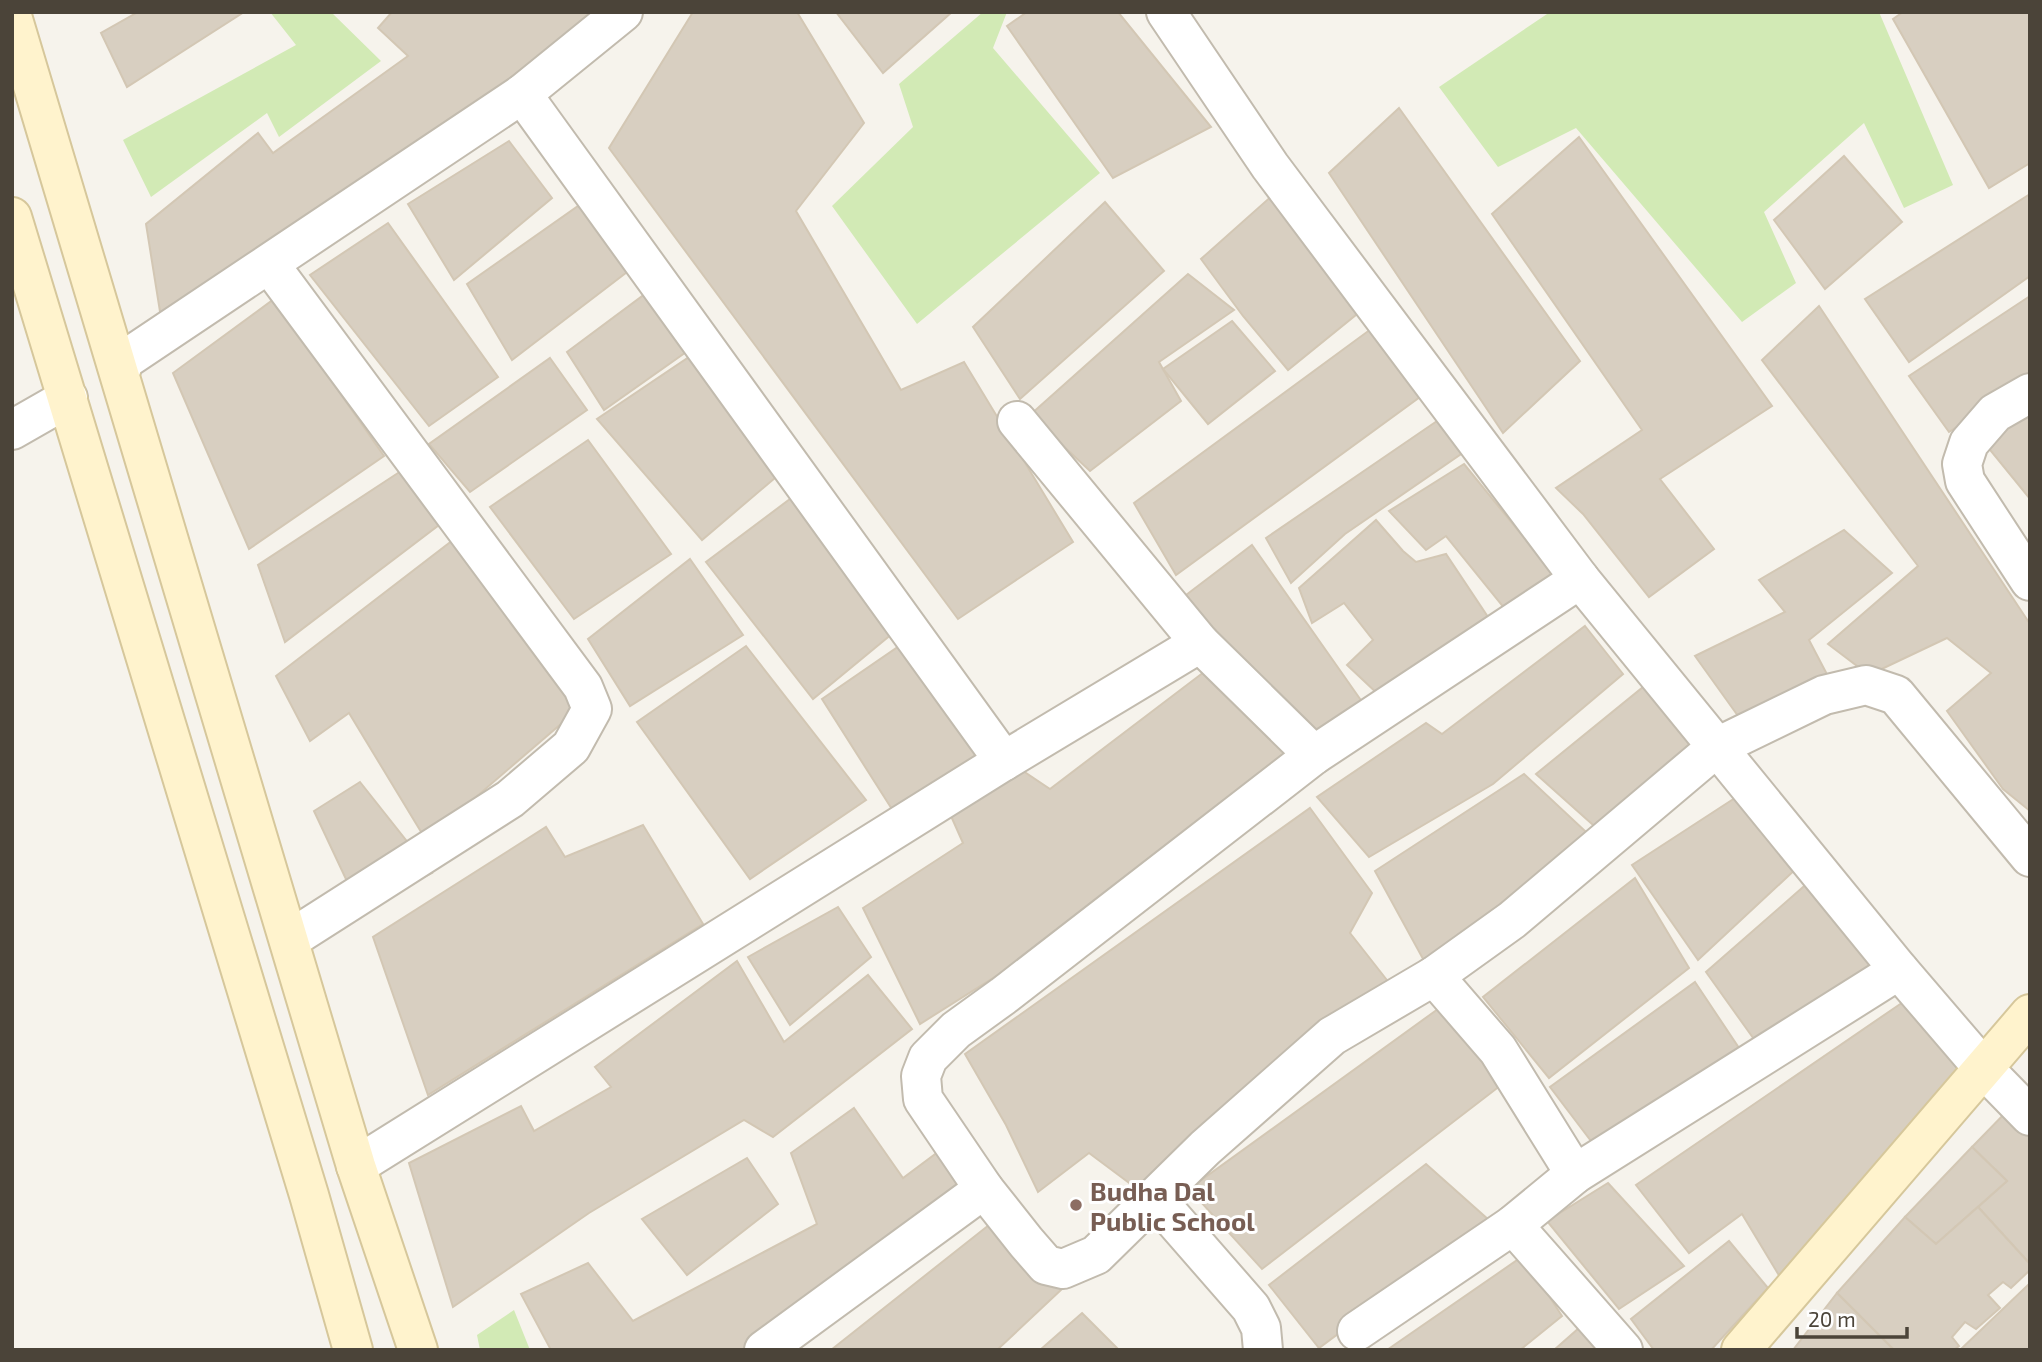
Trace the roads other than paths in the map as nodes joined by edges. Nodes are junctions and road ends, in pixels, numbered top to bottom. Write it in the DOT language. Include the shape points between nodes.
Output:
graph roads {
  1 [pos="624,12"];
  2 [pos="1166,12"];
  3 [pos="12,16"];
  4 [pos="522,94"];
  5 [pos="12,217"];
  6 [pos="270,265"];
  7 [pos="120,366"];
  8 [pos="2030,393"];
  9 [pos="68,398"];
  10 [pos="1017,421"];
  11 [pos="12,430"];
  12 [pos="1580,579"];
  13 [pos="2030,581"];
  14 [pos="1200,643"];
  15 [pos="1717,747"];
  16 [pos="1314,755"];
  17 [pos="1004,761"];
  18 [pos="2030,857"];
  19 [pos="289,940"];
  20 [pos="1899,970"];
  21 [pos="1434,976"];
  22 [pos="2030,1014"];
  23 [pos="1984,1069"];
  24 [pos="2030,1116"];
  25 [pos="356,1166"];
  26 [pos="1575,1174"];
  27 [pos="984,1189"];
  28 [pos="1155,1198"];
  29 [pos="1513,1225"];
  30 [pos="1357,1331"];
  31 [pos="353,1350"];
  32 [pos="418,1350"];
  33 [pos="764,1350"];
  34 [pos="1263,1350"];
  35 [pos="1623,1350"];
  36 [pos="1741,1350"];
  1 -- 4 [label="street"];
  2 -- 12 [label="street" via="1270,166"];
  3 -- 7 [label="main road"];
  4 -- 6 [label="street"];
  4 -- 17 [label="street"];
  5 -- 9 [label="main road"];
  6 -- 7 [label="street"];
  6 -- 19 [label="street" via="583,687 592,709 571,747 510,799"];
  7 -- 19 [label="main road"];
  8 -- 13 [label="street" via="1995,413 1969,443 1962,464 1965,481"];
  9 -- 11 [label="street"];
  9 -- 31 [label="main road"];
  10 -- 14 [label="street"];
  12 -- 15 [label="street"];
  12 -- 16 [label="street"];
  14 -- 16 [label="street"];
  14 -- 17 [label="street"];
  15 -- 18 [label="street" via="1824,695 1866,685 1896,695"];
  15 -- 20 [label="street"];
  15 -- 21 [label="street" via="1513,920"];
  16 -- 27 [label="street" via="956,1030 928,1058 921,1076 923,1099"];
  17 -- 25 [label="street"];
  19 -- 25 [label="main road"];
  20 -- 23 [label="street"];
  20 -- 26 [label="street"];
  21 -- 26 [label="street" via="1498,1050"];
  21 -- 28 [label="street" via="1332,1035"];
  22 -- 23 [label="main road"];
  23 -- 24 [label="street"];
  23 -- 36 [label="main road"];
  25 -- 32 [label="main road"];
  26 -- 29 [label="street"];
  27 -- 28 [label="street" via="1046,1265 1063,1269 1096,1255"];
  27 -- 33 [label="street"];
  28 -- 34 [label="street" via="1251,1308 1261,1328"];
  29 -- 30 [label="street"];
  29 -- 35 [label="street"];
}
